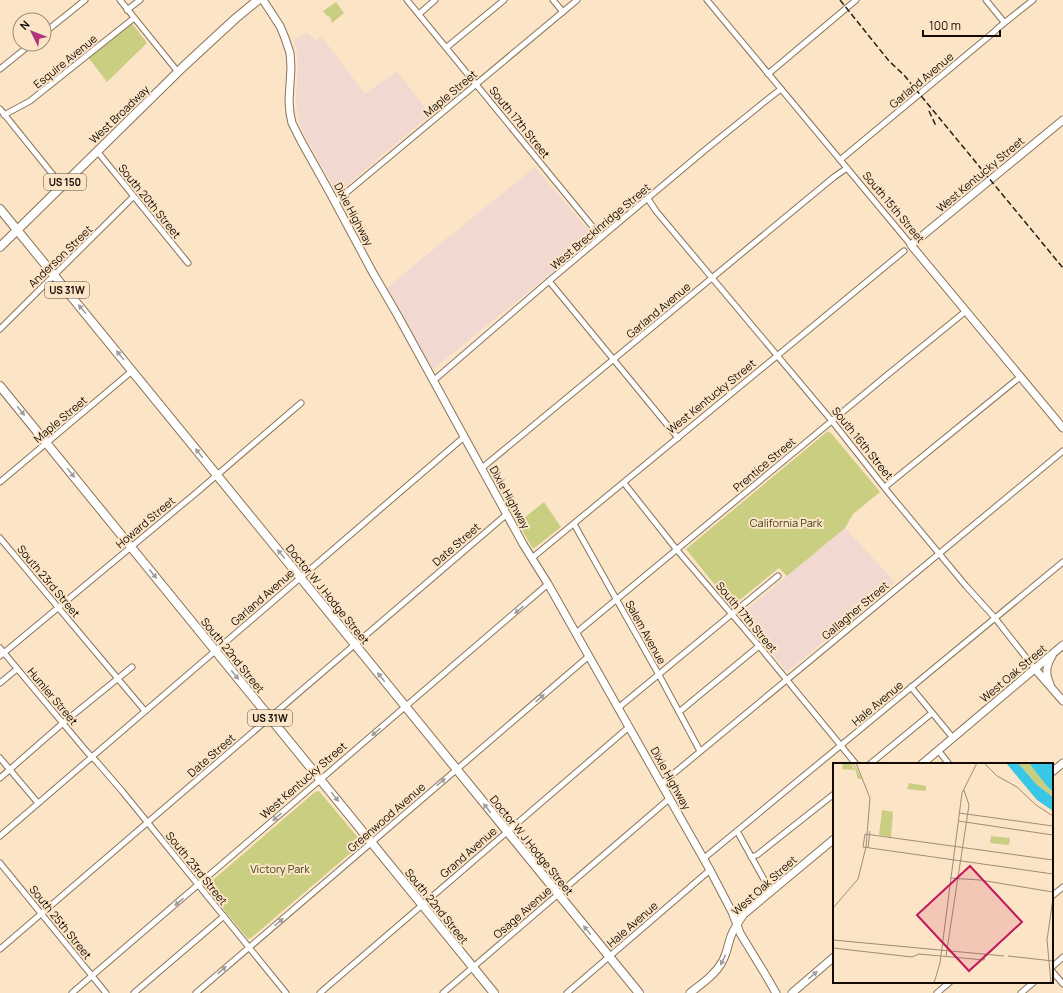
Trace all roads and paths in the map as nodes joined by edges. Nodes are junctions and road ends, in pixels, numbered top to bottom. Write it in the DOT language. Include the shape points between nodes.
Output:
graph roads {
  1 [pos="85,0"];
  2 [pos="120,0"];
  3 [pos="140,0"];
  4 [pos="258,0"];
  5 [pos="263,0"];
  6 [pos="407,0"];
  7 [pos="436,0"];
  8 [pos="504,0"];
  9 [pos="553,0"];
  10 [pos="577,0"];
  11 [pos="707,0"];
  12 [pos="856,0"];
  13 [pos="986,0"];
  14 [pos="1033,0"];
  15 [pos="128,10"];
  16 [pos="563,12"];
  17 [pos="419,14"];
  18 [pos="134,18"];
  19 [pos="1004,22"];
  20 [pos="52,27"];
  21 [pos="447,48"];
  22 [pos="21,52"];
  23 [pos="0,69"];
  24 [pos="178,72"];
  25 [pos="768,74"];
  26 [pos="476,84"];
  27 [pos="781,89"];
  28 [pos="0,109"];
  29 [pos="4,115"];
  30 [pos="1063,120"];
  31 [pos="96,151"];
  32 [pos="840,160"];
  33 [pos="847,168"];
  34 [pos="62,186"];
  35 [pos="134,196"];
  36 [pos="648,199"];
  37 [pos="335,202"];
  38 [pos="0,209"];
  39 [pos="18,230"];
  40 [pos="601,237"];
  41 [pos="911,245"];
  42 [pos="0,247"];
  43 [pos="904,251"];
  44 [pos="188,263"];
  45 [pos="54,275"];
  46 [pos="712,278"];
  47 [pos="549,281"];
  48 [pos="966,311"];
  49 [pos="0,329"];
  50 [pos="777,356"];
  51 [pos="614,359"];
  52 [pos="132,371"];
  53 [pos="1020,377"];
  54 [pos="433,381"];
  55 [pos="0,386"];
  56 [pos="301,403"];
  57 [pos="832,421"];
  58 [pos="1063,428"];
  59 [pos="464,437"];
  60 [pos="678,438"];
  61 [pos="46,443"];
  62 [pos="1063,452"];
  63 [pos="482,468"];
  64 [pos="217,475"];
  65 [pos="0,482"];
  66 [pos="624,483"];
  67 [pos="885,487"];
  68 [pos="507,514"];
  69 [pos="574,524"];
  70 [pos="0,538"];
  71 [pos="131,547"];
  72 [pos="677,550"];
  73 [pos="939,553"];
  74 [pos="532,558"];
  75 [pos="1063,562"];
  76 [pos="778,576"];
  77 [pos="300,578"];
  78 [pos="548,584"];
  79 [pos="616,600"];
  80 [pos="58,607"];
  81 [pos="731,614"];
  82 [pos="995,618"];
  83 [pos="576,633"];
  84 [pos="355,644"];
  85 [pos="1063,645"];
  86 [pos="759,646"];
  87 [pos="215,651"];
  88 [pos="1,652"];
  89 [pos="1054,653"];
  90 [pos="589,656"];
  91 [pos="132,667"];
  92 [pos="17,669"];
  93 [pos="1035,669"];
  94 [pos="659,675"];
  95 [pos="118,679"];
  96 [pos="786,680"];
  97 [pos="0,683"];
  98 [pos="911,688"];
  99 [pos="1052,688"];
  100 [pos="1063,701"];
  101 [pos="405,707"];
  102 [pos="618,708"];
  103 [pos="144,711"];
  104 [pos="679,712"];
  105 [pos="932,713"];
  106 [pos="270,718"];
  107 [pos="63,723"];
  108 [pos="629,727"];
  109 [pos="953,738"];
  110 [pos="841,745"];
  111 [pos="938,750"];
  112 [pos="700,751"];
  113 [pos="92,756"];
  114 [pos="0,758"];
  115 [pos="855,763"];
  116 [pos="871,763"];
  117 [pos="923,763"];
  118 [pos="948,763"];
  119 [pos="1063,763"];
  120 [pos="456,769"];
  121 [pos="10,770"];
  122 [pos="1053,771"];
  123 [pos="0,778"];
  124 [pos="320,780"];
  125 [pos="661,784"];
  126 [pos="833,795"];
  127 [pos="670,799"];
  128 [pos="38,803"];
  129 [pos="147,822"];
  130 [pos="507,832"];
  131 [pos="737,832"];
  132 [pos="0,836"];
  133 [pos="833,840"];
  134 [pos="371,842"];
  135 [pos="751,858"];
  136 [pos="703,859"];
  137 [pos="0,863"];
  138 [pos="710,870"];
  139 [pos="198,885"];
  140 [pos="1063,887"];
  141 [pos="771,892"];
  142 [pos="558,894"];
  143 [pos="1054,894"];
  144 [pos="422,905"];
  145 [pos="41,913"];
  146 [pos="224,916"];
  147 [pos="737,924"];
  148 [pos="249,947"];
  149 [pos="0,949"];
  150 [pos="609,957"];
  151 [pos="1063,957"];
  152 [pos="833,959"];
  153 [pos="1053,966"];
  154 [pos="473,967"];
  155 [pos="1053,972"];
  156 [pos="92,976"];
  157 [pos="949,983"];
  158 [pos="1033,983"];
  159 [pos="1063,984"];
  160 [pos="72,993"];
  161 [pos="106,993"];
  162 [pos="134,993"];
  163 [pos="196,993"];
  164 [pos="286,993"];
  165 [pos="320,993"];
  166 [pos="443,993"];
  167 [pos="494,993"];
  168 [pos="567,993"];
  169 [pos="638,993"];
  170 [pos="690,993"];
  171 [pos="776,993"];
  172 [pos="792,993"];
  173 [pos="937,993"];
  174 [pos="1021,993"];
  1 -- 20 [label="street"];
  2 -- 15 [label="street"];
  3 -- 15 [label="street"];
  4 -- 24 [label="main road, West Broadway / US 150"];
  5 -- 37 [label="street, Dixie Highway" via="280,26 290,53 292,67 289,101 292,122"];
  6 -- 17 [label="street, South 17th Street"];
  7 -- 17 [label="street"];
  8 -- 21 [label="street"];
  9 -- 16 [label="street"];
  10 -- 16 [label="street, Maple Street"];
  11 -- 25 [label="street, South 15th Street"];
  12 -- 25 [label="street"];
  13 -- 19 [label="street"];
  14 -- 19 [label="street, Garland Avenue"];
  15 -- 18 [label="street"];
  16 -- 26 [label="street, Maple Street"];
  17 -- 21 [label="street, South 17th Street"];
  18 -- 24 [label="street"];
  18 -- 29 [label="street, Esquire Avenue" via="30,101"];
  19 -- 32 [label="street, Garland Avenue"];
  21 -- 26 [label="street, South 17th Street"];
  22 -- 23 [label="street"];
  24 -- 31 [label="main road, West Broadway / US 150"];
  25 -- 27 [label="street, South 15th Street"];
  26 -- 37 [label="street, Maple Street"];
  26 -- 40 [label="street, South 17th Street"];
  27 -- 32 [label="street, South 15th Street"];
  27 -- 36 [label="street, West Breckinridge Street"];
  28 -- 29 [label="street"];
  29 -- 34 [label="street"];
  30 -- 41 [label="street, West Kentucky Street"];
  31 -- 34 [label="main road, West Broadway / US 150"];
  31 -- 35 [label="street, South 20th Street"];
  32 -- 33 [label="street, South 15th Street"];
  33 -- 41 [label="street, South 15th Street"];
  33 -- 46 [label="street, Garland Avenue"];
  34 -- 39 [label="main road, West Broadway / US 150"];
  35 -- 44 [label="street, South 20th Street"];
  35 -- 45 [label="street, Anderson Street"];
  36 -- 40 [label="street, West Breckinridge Street"];
  36 -- 46 [label="street, South 16th Street"];
  37 -- 54 [label="street, Dixie Highway"];
  38 -- 39 [label="main road, Doctor W J Hodge Street / US 31W"];
  39 -- 42 [label="main road, West Broadway / US 150"];
  39 -- 45 [label="main road, Doctor W J Hodge Street / US 31W"];
  40 -- 47 [label="street, West Breckinridge Street"];
  41 -- 48 [label="street, South 15th Street"];
  43 -- 50 [label="street, West Kentucky Street"];
  45 -- 49 [label="street, Anderson Street"];
  52 -- 45 [label="main road, Doctor W J Hodge Street / US 31W, one-way"];
  46 -- 50 [label="street, South 16th Street"];
  46 -- 51 [label="street, Garland Avenue"];
  47 -- 51 [label="street"];
  47 -- 54 [label="street, West Breckinridge Street"];
  48 -- 53 [label="street, South 15th Street"];
  48 -- 57 [label="street, Prentice Street"];
  50 -- 57 [label="street, South 16th Street"];
  50 -- 60 [label="street, West Kentucky Street"];
  51 -- 60 [label="street"];
  51 -- 63 [label="street, Garland Avenue"];
  52 -- 61 [label="street, Maple Street"];
  64 -- 52 [label="main road, Doctor W J Hodge Street / US 31W, one-way"];
  53 -- 58 [label="street, South 15th Street"];
  53 -- 67 [label="street"];
  54 -- 59 [label="street, Dixie Highway"];
  55 -- 61 [label="main road, South 22nd Street / US 31W, one-way"];
  56 -- 64 [label="street, Howard Street"];
  57 -- 67 [label="street, South 16th Street"];
  57 -- 72 [label="street, Prentice Street"];
  59 -- 63 [label="street, Dixie Highway"];
  59 -- 77 [label="street, Garland Avenue"];
  60 -- 66 [label="street, West Kentucky Street"];
  61 -- 65 [label="street, Maple Street"];
  61 -- 71 [label="main road, South 22nd Street / US 31W, one-way"];
  62 -- 73 [label="street, Gallagher Street"];
  63 -- 68 [label="street, Dixie Highway"];
  64 -- 71 [label="street, Howard Street"];
  77 -- 64 [label="main road, Doctor W J Hodge Street / US 31W, one-way"];
  66 -- 69 [label="street, West Kentucky Street"];
  66 -- 72 [label="street, South 17th Street"];
  67 -- 73 [label="street, South 16th Street"];
  68 -- 74 [label="street, Dixie Highway"];
  68 -- 84 [label="street, Date Street"];
  69 -- 74 [label="street, West Kentucky Street"];
  69 -- 79 [label="street, Salem Avenue"];
  70 -- 80 [label="street, South 23rd Street"];
  71 -- 80 [label="street, Howard Street"];
  71 -- 87 [label="main road, South 22nd Street / US 31W, one-way"];
  72 -- 79 [label="street, Prentice Street"];
  72 -- 81 [label="street, South 17th Street"];
  73 -- 82 [label="street, South 16th Street"];
  73 -- 96 [label="street, Gallagher Street"];
  74 -- 78 [label="street, Dixie Highway"];
  75 -- 82 [label="street, Hale Avenue"];
  76 -- 81 [label="street"];
  77 -- 84 [label="main road, Doctor W J Hodge Street / US 31W"];
  77 -- 87 [label="street, Garland Avenue"];
  78 -- 83 [label="street, Dixie Highway"];
  78 -- 101 [label="street, West Kentucky Street, one-way"];
  79 -- 83 [label="street, Prentice Street"];
  79 -- 94 [label="street, Salem Avenue"];
  80 -- 88 [label="street, Howard Street"];
  80 -- 95 [label="street, South 23rd Street"];
  81 -- 86 [label="street, South 17th Street"];
  81 -- 94 [label="street"];
  82 -- 93 [label="street, South 16th Street"];
  82 -- 98 [label="street, Hale Avenue"];
  83 -- 90 [label="street, Dixie Highway"];
  101 -- 84 [label="main road, Doctor W J Hodge Street / US 31W, one-way"];
  84 -- 106 [label="street, Date Street"];
  85 -- 89 [label="street, West Oak Street"];
  86 -- 96 [label="street, South 17th Street"];
  86 -- 104 [label="street"];
  87 -- 103 [label="street, Garland Avenue"];
  87 -- 106 [label="main road, South 22nd Street / US 31W, one-way"];
  88 -- 92 [label="street, Humler Street"];
  89 -- 93 [label="street, West Oak Street"];
  89 -- 99 [label="street" via="1047,668 1047,678"];
  90 -- 102 [label="street, Dixie Highway"];
  120 -- 90 [label="street, Greenwood Avenue, one-way"];
  91 -- 95 [label="street"];
  92 -- 97 [label="street"];
  92 -- 107 [label="street, Humler Street"];
  93 -- 99 [label="street, South 16th Street"];
  93 -- 109 [label="street, West Oak Street"];
  94 -- 102 [label="street"];
  94 -- 104 [label="street, Salem Avenue"];
  95 -- 103 [label="street, South 23rd Street"];
  95 -- 107 [label="street"];
  96 -- 110 [label="street, South 17th Street"];
  96 -- 112 [label="street, Gallagher Street"];
  98 -- 105 [label="street"];
  98 -- 110 [label="street, Hale Avenue"];
  99 -- 100 [label="street, South 16th Street"];
  101 -- 120 [label="main road, Doctor W J Hodge Street / US 31W"];
  101 -- 124 [label="street, West Kentucky Street, one-way"];
  102 -- 108 [label="street, Dixie Highway"];
  103 -- 113 [label="street, Garland Avenue"];
  104 -- 112 [label="street, Salem Avenue"];
  105 -- 109 [label="street"];
  105 -- 116 [label="street"];
  106 -- 124 [label="main road, South 22nd Street / US 31W"];
  106 -- 129 [label="street, Date Street"];
  107 -- 113 [label="street, Humler Street"];
  107 -- 121 [label="street"];
  108 -- 125 [label="street, Dixie Highway"];
  108 -- 130 [label="street, Grand Avenue"];
  109 -- 111 [label="street, West Oak Street"];
  110 -- 115 [label="street, South 17th Street"];
  110 -- 131 [label="street, Hale Avenue"];
  111 -- 117 [label="street, West Oak Street"];
  111 -- 118 [label="street"];
  112 -- 125 [label="street, Gallagher Street"];
  113 -- 128 [label="street, Garland Avenue"];
  113 -- 129 [label="street, South 23rd Street"];
  114 -- 121 [label="street"];
  119 -- 122 [label="street"];
  130 -- 120 [label="main road, Doctor W J Hodge Street / US 31W, one-way"];
  134 -- 120 [label="street, Greenwood Avenue, one-way"];
  121 -- 123 [label="street"];
  121 -- 128 [label="street"];
  124 -- 134 [label="main road, South 22nd Street / US 31W, one-way"];
  124 -- 139 [label="street, West Kentucky Street, one-way"];
  125 -- 127 [label="street, Dixie Highway"];
  126 -- 135 [label="street"];
  127 -- 136 [label="street, Dixie Highway"];
  127 -- 142 [label="street, Osage Avenue"];
  128 -- 132 [label="street, Garland Avenue"];
  129 -- 139 [label="street, South 23rd Street"];
  129 -- 145 [label="street, Date Street"];
  130 -- 142 [label="main road, Doctor W J Hodge Street / US 31W"];
  130 -- 144 [label="street, Grand Avenue"];
  131 -- 135 [label="street"];
  131 -- 136 [label="street, Hale Avenue"];
  133 -- 141 [label="street, West Oak Street"];
  134 -- 144 [label="main road, South 22nd Street / US 31W"];
  148 -- 134 [label="street, Greenwood Avenue, one-way"];
  135 -- 141 [label="street"];
  136 -- 138 [label="street, Dixie Highway"];
  137 -- 145 [label="street, South 25th Street"];
  138 -- 147 [label="street, Dixie Highway"];
  138 -- 150 [label="street, Hale Avenue"];
  139 -- 146 [label="street, South 23rd Street"];
  139 -- 156 [label="street, West Kentucky Street, one-way"];
  140 -- 143 [label="street"];
  141 -- 147 [label="street, West Oak Street" via="744,914"];
  150 -- 142 [label="main road, Doctor W J Hodge Street / US 31W, one-way"];
  142 -- 154 [label="street, Osage Avenue"];
  144 -- 154 [label="main road, South 22nd Street / US 31W"];
  144 -- 165 [label="street, Grand Avenue"];
  145 -- 149 [label="street, Date Street"];
  145 -- 156 [label="street, South 25th Street"];
  146 -- 148 [label="street, South 23rd Street"];
  146 -- 162 [label="street"];
  147 -- 170 [label="street, West Oak Street, one-way" via="731,934 722,963"];
  147 -- 171 [label="street, Dixie Highway"];
  163 -- 148 [label="street, Greenwood Avenue, one-way"];
  148 -- 164 [label="street, South 23rd Street"];
  150 -- 168 [label="street, Hale Avenue"];
  150 -- 169 [label="main road, Doctor W J Hodge Street / US 31W"];
  151 -- 153 [label="street"];
  172 -- 152 [label="street, one-way"];
  154 -- 166 [label="street, Osage Avenue"];
  154 -- 167 [label="main road, South 22nd Street / US 31W"];
  155 -- 159 [label="street"];
  156 -- 160 [label="street, West Kentucky Street"];
  156 -- 161 [label="street, South 25th Street"];
  157 -- 173 [label="street"];
  158 -- 174 [label="street"];
}
